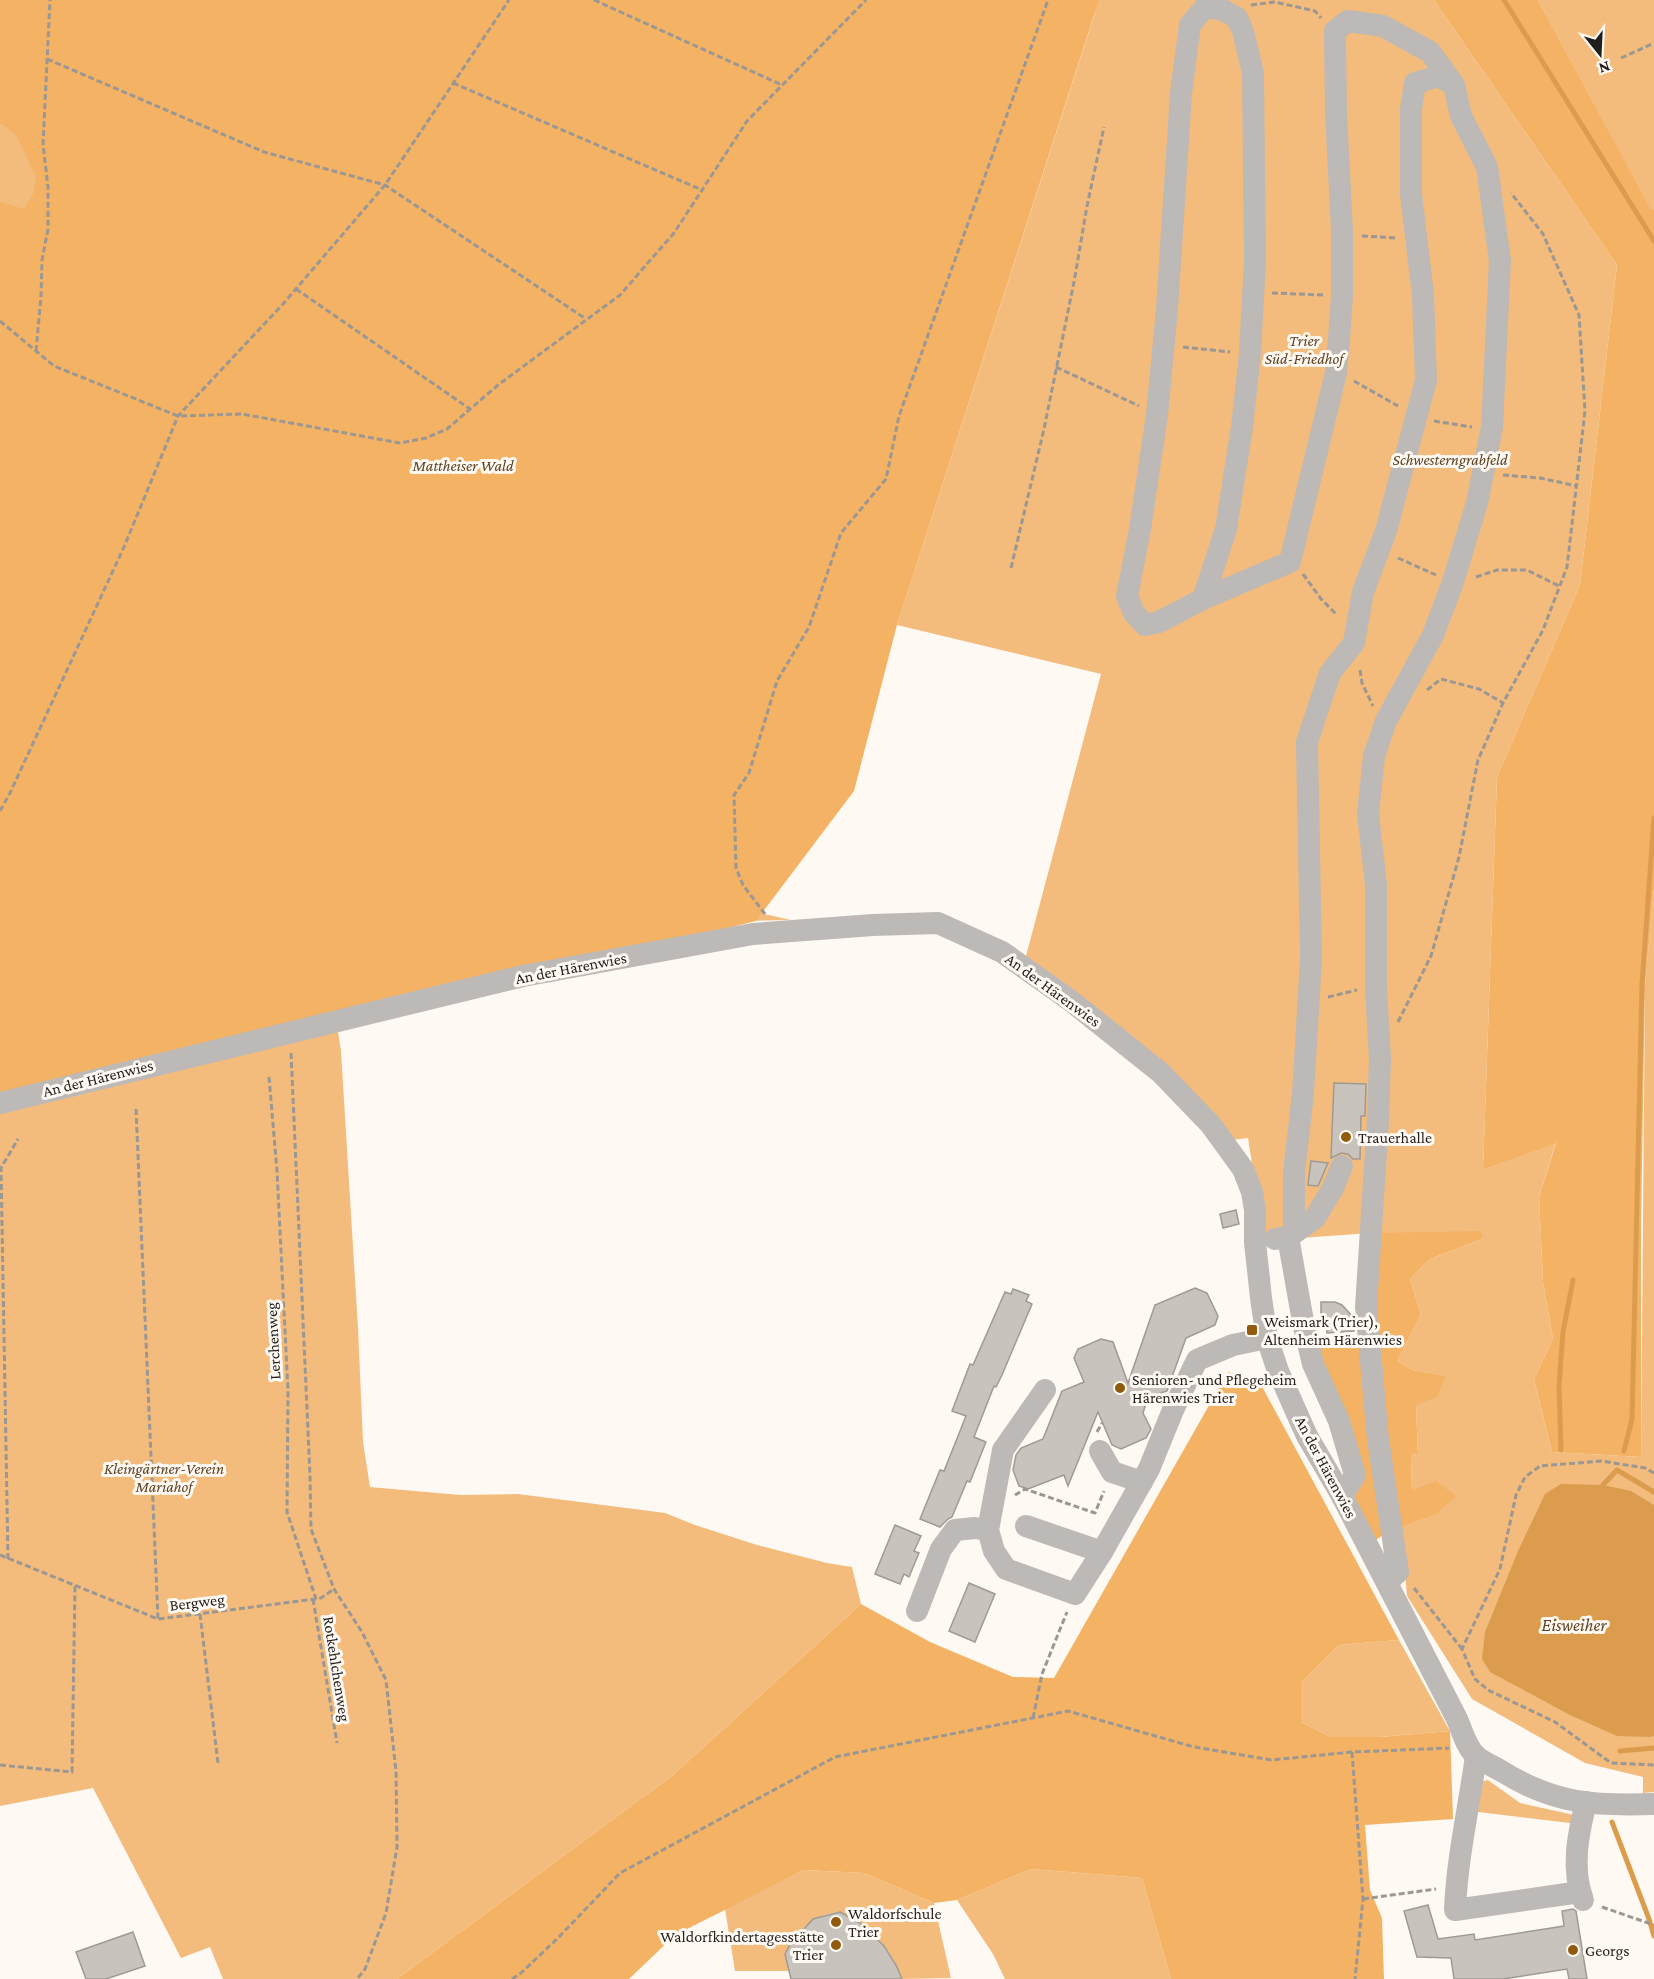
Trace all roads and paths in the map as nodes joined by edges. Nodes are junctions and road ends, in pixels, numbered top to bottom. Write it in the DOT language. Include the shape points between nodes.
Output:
graph roads {
  1 [pos="50,0"];
  2 [pos="508,0"];
  3 [pos="594,0"];
  4 [pos="866,0"];
  5 [pos="1048,0"];
  6 [pos="1237,18"];
  7 [pos="1335,31"];
  8 [pos="1654,43"];
  9 [pos="1621,58"];
  10 [pos="47,59"];
  11 [pos="452,83"];
  12 [pos="782,85"];
  13 [pos="1454,85"];
  14 [pos="1104,127"];
  15 [pos="385,185"];
  16 [pos="702,190"];
  17 [pos="1511,193"];
  18 [pos="1365,236"];
  19 [pos="1417,239"];
  20 [pos="296,289"];
  21 [pos="1280,294"];
  22 [pos="1342,296"];
  23 [pos="586,319"];
  24 [pos="0,321"];
  25 [pos="1190,348"];
  26 [pos="36,351"];
  27 [pos="1250,354"];
  28 [pos="1056,367"];
  29 [pos="1369,389"];
  30 [pos="470,409"];
  31 [pos="1410,414"];
  32 [pos="1157,415"];
  33 [pos="178,416"];
  34 [pos="1466,426"];
  35 [pos="1577,486"];
  36 [pos="1477,503"];
  37 [pos="1403,559"];
  38 [pos="1290,562"];
  39 [pos="1011,568"];
  40 [pos="1453,582"];
  41 [pos="1559,586"];
  42 [pos="1203,599"];
  43 [pos="1354,643"];
  44 [pos="1422,693"];
  45 [pos="1503,703"];
  46 [pos="1386,721"];
  47 [pos="0,811"];
  48 [pos="783,933"];
  49 [pos="1354,990"];
  50 [pos="1309,1002"];
  51 [pos="1395,1028"];
  52 [pos="290,1032"];
  53 [pos="269,1077"];
  54 [pos="0,1103"];
  55 [pos="136,1109"];
  56 [pos="18,1139"];
  57 [pos="1342,1166"];
  58 [pos="1291,1235"];
  59 [pos="1255,1242"];
  60 [pos="1267,1338"];
  61 [pos="1045,1390"];
  62 [pos="1100,1451"];
  63 [pos="1112,1472"];
  64 [pos="1654,1473"];
  65 [pos="1142,1482"];
  66 [pos="1025,1489"];
  67 [pos="1342,1496"];
  68 [pos="1026,1526"];
  69 [pos="988,1530"];
  70 [pos="1102,1552"];
  71 [pos="0,1555"];
  72 [pos="8,1558"];
  73 [pos="1392,1577"];
  74 [pos="75,1586"];
  75 [pos="334,1588"];
  76 [pos="1075,1594"];
  77 [pos="314,1599"];
  78 [pos="916,1611"];
  79 [pos="200,1614"];
  80 [pos="158,1619"];
  81 [pos="1462,1649"];
  82 [pos="1033,1718"];
  83 [pos="337,1743"];
  84 [pos="1473,1751"];
  85 [pos="1352,1752"];
  86 [pos="218,1763"];
  87 [pos="0,1765"];
  88 [pos="1654,1765"];
  89 [pos="1586,1802"];
  90 [pos="1654,1804"];
  91 [pos="1456,1887"];
  92 [pos="1581,1896"];
  93 [pos="1363,1899"];
  94 [pos="1654,1925"];
  95 [pos="357,1979"];
  96 [pos="512,1979"];
  97 [pos="1355,1979"];
  1 -- 10 [label="path"];
  2 -- 11 [label="path"];
  3 -- 12 [label="path"];
  4 -- 12 [label="path"];
  5 -- 48 [label="path" via="899,417 886,479 841,533 809,627 777,681 749,773 735,795 736,868 753,899"];
  6 -- 7 [label="path" via="1249,5 1275,2 1315,11"];
  6 -- 27 [label="street" via="1253,73 1255,261"];
  6 -- 32 [label="street" via="1223,10 1204,7 1190,25 1181,93"];
  7 -- 13 [label="street" via="1348,21 1383,26 1430,52"];
  7 -- 22 [label="street"];
  8 -- 9 [label="path"];
  10 -- 15 [label="path" via="264,152"];
  10 -- 26 [label="path" via="43,144 48,229"];
  11 -- 15 [label="path"];
  11 -- 16 [label="path"];
  12 -- 16 [label="path" via="747,121"];
  13 -- 19 [label="street" via="1439,76 1415,83 1411,194"];
  13 -- 36 [label="street" via="1461,116 1487,167 1500,261 1492,427"];
  14 -- 28 [label="path"];
  15 -- 20 [label="path"];
  15 -- 23 [label="path"];
  16 -- 23 [label="path" via="674,233 620,295"];
  17 -- 35 [label="path" via="1543,234 1579,315 1585,411"];
  18 -- 19 [label="path"];
  19 -- 31 [label="street" via="1426,380"];
  20 -- 30 [label="path"];
  20 -- 33 [label="path"];
  21 -- 22 [label="path"];
  22 -- 38 [label="street" via="1336,373"];
  23 -- 30 [label="path"];
  24 -- 26 [label="path"];
  25 -- 27 [label="path"];
  26 -- 33 [label="path" via="54,366"];
  27 -- 42 [label="street" via="1226,529"];
  28 -- 32 [label="path"];
  28 -- 39 [label="path"];
  29 -- 31 [label="path"];
  30 -- 33 [label="path" via="447,429 400,443 242,414"];
  31 -- 34 [label="path"];
  31 -- 43 [label="street" via="1386,531 1363,592"];
  32 -- 42 [label="street" via="1127,596 1144,625 1159,622"];
  33 -- 47 [label="path" via="124,547"];
  35 -- 36 [label="path" via="1503,475"];
  35 -- 41 [label="path" via="1568,567"];
  36 -- 40 [label="street"];
  37 -- 40 [label="path"];
  38 -- 42 [label="street"];
  38 -- 43 [label="path" via="1344,621"];
  40 -- 41 [label="path" via="1497,570 1527,570"];
  40 -- 46 [label="street" via="1433,635"];
  41 -- 45 [label="path" via="1543,630"];
  43 -- 46 [label="path" via="1362,683 1376,713"];
  43 -- 50 [label="street" via="1330,673 1307,742"];
  44 -- 45 [label="path" via="1441,679 1479,688"];
  45 -- 51 [label="path" via="1478,760 1459,857 1431,956"];
  46 -- 73 [label="street" via="1374,756 1368,814 1376,885 1380,1058 1366,1307"];
  48 -- 52 [label="street, An der Härenwies" via="753,934 523,976"];
  48 -- 59 [label="street, An der Härenwies" via="938,923 1002,952 1071,1000 1161,1073 1211,1125 1244,1169 1255,1210"];
  49 -- 50 [label="path"];
  50 -- 58 [label="street"];
  52 -- 54 [label="street, An der Härenwies"];
  52 -- 75 [label="path" via="310,1529"];
  53 -- 77 [label="path, Lerchenweg" via="288,1391 287,1512"];
  55 -- 80 [label="path"];
  56 -- 72 [label="path" via="1,1168"];
  57 -- 58 [label="street" via="1315,1218"];
  58 -- 59 [label="street"];
  58 -- 67 [label="street" via="1313,1364 1339,1421 1355,1475"];
  59 -- 60 [label="street, An der Härenwies"];
  60 -- 65 [label="street" via="1233,1345 1197,1360"];
  60 -- 67 [label="street, An der Härenwies" via="1307,1436"];
  61 -- 69 [label="street" via="1003,1450"];
  62 -- 63 [label="street"];
  63 -- 65 [label="street"];
  63 -- 66 [label="path" via="1095,1513"];
  64 -- 81 [label="path" via="1601,1461 1540,1466 1525,1477 1516,1495 1500,1569"];
  65 -- 70 [label="street"];
  67 -- 73 [label="street, An der Härenwies"];
  68 -- 70 [label="street"];
  69 -- 76 [label="street" via="994,1551 1006,1569"];
  69 -- 78 [label="street" via="955,1530 941,1549"];
  70 -- 76 [label="street"];
  71 -- 72 [label="path, Bergweg"];
  72 -- 74 [label="path, Bergweg"];
  73 -- 81 [label="path" via="1419,1594"];
  73 -- 84 [label="street, An der Härenwies"];
  74 -- 80 [label="path, Bergweg"];
  74 -- 87 [label="path" via="72,1772"];
  75 -- 77 [label="path, Bergweg"];
  75 -- 95 [label="path" via="386,1680 396,1771 397,1847 386,1913 365,1969"];
  76 -- 82 [label="path" via="1042,1674"];
  77 -- 79 [label="path, Bergweg"];
  77 -- 83 [label="path, Rotkehlchenweg"];
  79 -- 80 [label="path, Bergweg"];
  79 -- 86 [label="path"];
  81 -- 88 [label="path" via="1475,1679 1488,1690 1555,1722 1611,1763"];
  82 -- 85 [label="path" via="1068,1711 1194,1747 1271,1760"];
  82 -- 96 [label="path" via="835,1757 620,1873"];
  84 -- 85 [label="path"];
  84 -- 89 [label="street" via="1525,1785 1555,1797"];
  84 -- 91 [label="street"];
  85 -- 93 [label="path"];
  89 -- 90 [label="street"];
  89 -- 92 [label="street" via="1576,1858"];
  91 -- 92 [label="street" via="1455,1910"];
  91 -- 93 [label="path"];
  92 -- 94 [label="path"];
  93 -- 97 [label="path"];
}
